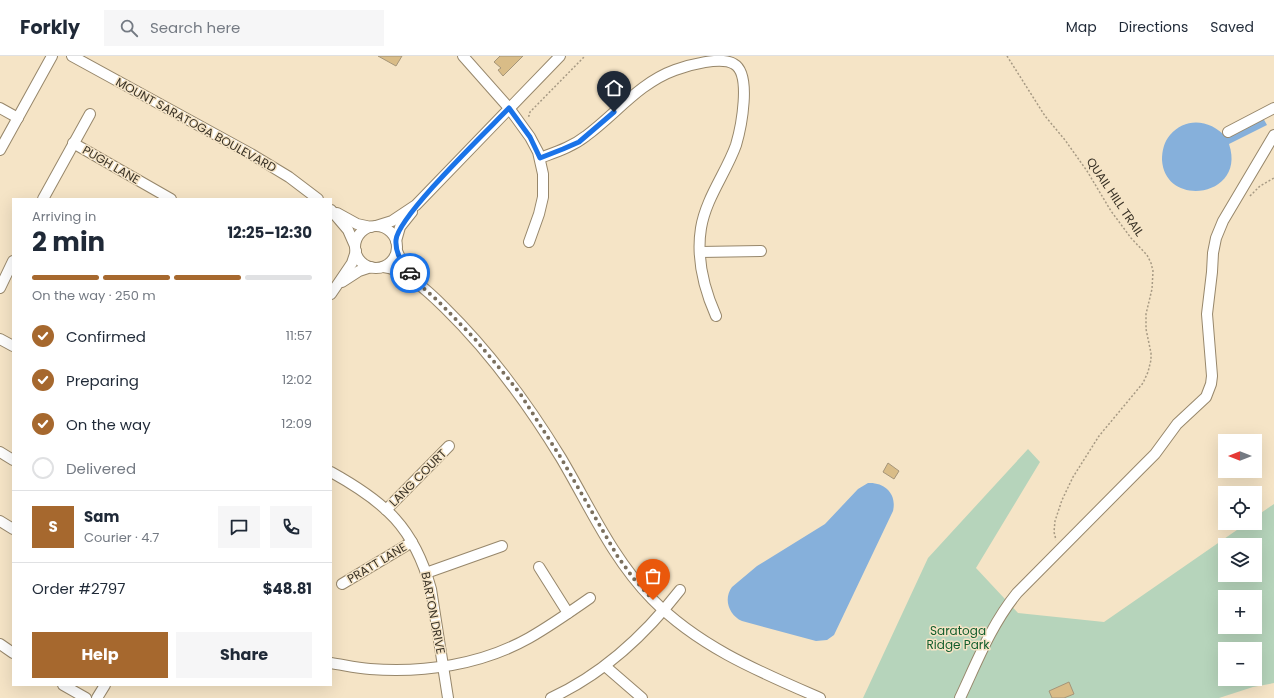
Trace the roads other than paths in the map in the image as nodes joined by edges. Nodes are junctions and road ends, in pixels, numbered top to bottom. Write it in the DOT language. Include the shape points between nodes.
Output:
graph roads {
  1 [pos="52,56"];
  2 [pos="72,56"];
  3 [pos="463,56"];
  4 [pos="560,56"];
  5 [pos="735,60"];
  6 [pos="0,108"];
  7 [pos="509,108"];
  8 [pos="1274,108"];
  9 [pos="90,114"];
  10 [pos="18,118"];
  11 [pos="1228,132"];
  12 [pos="1274,135"];
  13 [pos="73,143"];
  14 [pos="0,150"];
  15 [pos="540,158"];
  16 [pos="44,198"];
  17 [pos="168,198"];
  18 [pos="317,198"];
  19 [pos="416,205"];
  20 [pos="332,211"];
  21 [pos="332,211"];
  22 [pos="373,226"];
  23 [pos="529,242"];
  24 [pos="396,246"];
  25 [pos="356,249"];
  26 [pos="761,251"];
  27 [pos="700,252"];
  28 [pos="12,263"];
  29 [pos="371,267"];
  30 [pos="383,267"];
  31 [pos="420,285"];
  32 [pos="0,287"];
  33 [pos="334,291"];
  34 [pos="716,316"];
  35 [pos="0,339"];
  36 [pos="12,345"];
  37 [pos="449,446"];
  38 [pos="0,452"];
  39 [pos="12,459"];
  40 [pos="332,473"];
  41 [pos="386,510"];
  42 [pos="0,521"];
  43 [pos="12,528"];
  44 [pos="412,542"];
  45 [pos="502,546"];
  46 [pos="539,567"];
  47 [pos="426,574"];
  48 [pos="342,584"];
  49 [pos="680,590"];
  50 [pos="590,598"];
  51 [pos="664,610"];
  52 [pos="568,613"];
  53 [pos="0,644"];
  54 [pos="12,651"];
  55 [pos="332,663"];
  56 [pos="443,666"];
  57 [pos="605,666"];
  58 [pos="65,686"];
  59 [pos="104,686"];
  60 [pos="86,698"];
  61 [pos="97,698"];
  62 [pos="448,698"];
  63 [pos="551,698"];
  64 [pos="642,698"];
  65 [pos="820,698"];
  66 [pos="960,698"];
  1 -- 10 [label="street"];
  2 -- 18 [label="street, MOUNT SARATOGA BOULEVARD" via="264,162"];
  3 -- 7 [label="street"];
  4 -- 7 [label="street"];
  5 -- 15 [label="street" via="680,68 659,77 642,88 583,139"];
  5 -- 27 [label="street" via="743,78 741,121 731,156 705,212"];
  6 -- 10 [label="street"];
  7 -- 15 [label="street" via="530,137"];
  7 -- 19 [label="street"];
  8 -- 11 [label="street"];
  9 -- 13 [label="street"];
  10 -- 14 [label="street"];
  12 -- 66 [label="street" via="1223,220 1216,238 1208,305 1212,376 1209,391 1202,402 1177,424 1155,454 1016,593 993,627"];
  13 -- 16 [label="street"];
  13 -- 17 [label="street, PUGH LANE"];
  15 -- 23 [label="street" via="544,180 543,197"];
  19 -- 22 [label="street" via="392,221"];
  19 -- 24 [label="street" via="400,227"];
  20 -- 22 [label="street" via="358,224"];
  21 -- 25 [label="street" via="348,230"];
  22 -- 24 [label="street" via="390,232"];
  22 -- 25 [label="street" via="358,236"];
  24 -- 30 [label="street" via="393,259"];
  24 -- 31 [label="street" via="402,262"];
  25 -- 29 [label="street" via="360,260"];
  25 -- 33 [label="street" via="352,263"];
  26 -- 27 [label="street"];
  27 -- 34 [label="street" via="703,280"];
  28 -- 32 [label="street"];
  29 -- 30 [label="street"];
  29 -- 33 [label="street" via="353,275"];
  30 -- 31 [label="street" via="398,272"];
  31 -- 51 [label="street" via="462,324 521,395 618,557 640,586"];
  35 -- 36 [label="street"];
  37 -- 41 [label="street, LANG COURT"];
  38 -- 39 [label="street"];
  40 -- 41 [label="street, BARTON DRIVE" via="360,488"];
  41 -- 44 [label="street, BARTON DRIVE" via="400,524"];
  42 -- 43 [label="street"];
  44 -- 47 [label="street, BARTON DRIVE"];
  44 -- 48 [label="street, PRATT LANE"];
  45 -- 47 [label="street"];
  46 -- 52 [label="street"];
  47 -- 56 [label="street, BARTON DRIVE"];
  49 -- 51 [label="street"];
  50 -- 52 [label="street"];
  51 -- 57 [label="street" via="644,632"];
  51 -- 65 [label="street" via="695,635 743,664"];
  52 -- 56 [label="street" via="513,646 479,659"];
  53 -- 54 [label="street"];
  55 -- 56 [label="street" via="381,670"];
  56 -- 62 [label="street, BARTON DRIVE"];
  57 -- 63 [label="street"];
  57 -- 64 [label="street"];
  58 -- 60 [label="street"];
  59 -- 61 [label="street"];
}
